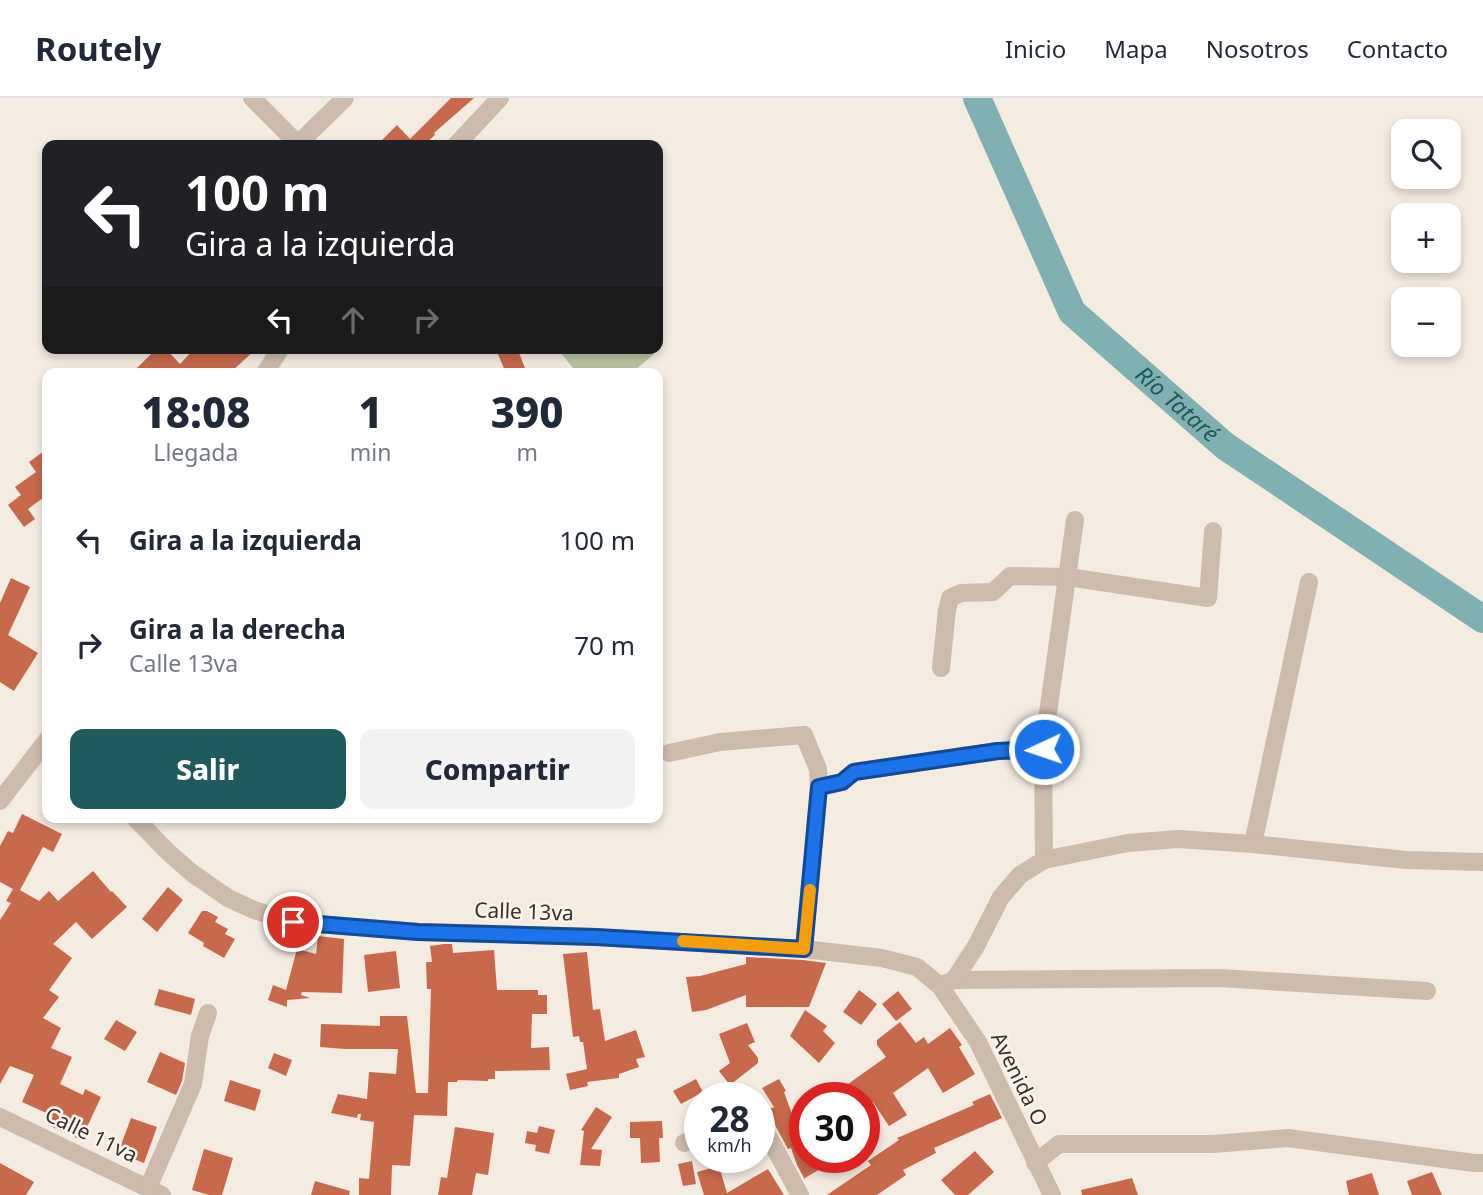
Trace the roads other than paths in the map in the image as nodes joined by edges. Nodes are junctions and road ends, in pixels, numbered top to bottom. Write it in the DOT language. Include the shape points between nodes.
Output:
graph roads {
  1 [pos="252,98"];
  2 [pos="345,98"];
  3 [pos="499,98"];
  4 [pos="292,140"];
  5 [pos="302,140"];
  6 [pos="461,140"];
  7 [pos="1075,520"];
  8 [pos="1213,531"];
  9 [pos="1068,577"];
  10 [pos="1309,582"];
  11 [pos="941,668"];
  12 [pos="42,746"];
  13 [pos="1044,749"];
  14 [pos="669,753"];
  15 [pos="819,787"];
  16 [pos="0,801"];
  17 [pos="140,823"];
  18 [pos="1253,844"];
  19 [pos="1044,860"];
  20 [pos="1483,862"];
  21 [pos="804,949"];
  22 [pos="947,983"];
  23 [pos="1427,991"];
  24 [pos="208,1013"];
  25 [pos="0,1117"];
  26 [pos="775,1149"];
  27 [pos="1035,1163"];
  28 [pos="1483,1163"];
  29 [pos="155,1191"];
  30 [pos="800,1195"];
  31 [pos="1052,1195"];
  1 -- 4 [label="street"];
  2 -- 5 [label="street"];
  3 -- 6 [label="street"];
  7 -- 9 [label="street"];
  8 -- 9 [label="street" via="1208,598"];
  9 -- 11 [label="street" via="1010,576 993,592 950,598"];
  9 -- 13 [label="street"];
  10 -- 18 [label="street"];
  12 -- 16 [label="street"];
  13 -- 15 [label="street" via="998,751 854,772 842,782"];
  13 -- 19 [label="street"];
  14 -- 15 [label="street" via="720,742 804,735 818,769"];
  15 -- 21 [label="street"];
  17 -- 21 [label="street, Calle 13va" via="192,873 228,898 293,922"];
  18 -- 19 [label="street" via="1178,839 1128,843"];
  18 -- 20 [label="street" via="1406,860"];
  19 -- 22 [label="street" via="1020,875 1001,897 976,946"];
  21 -- 22 [label="street, Calle 13va" via="882,958 917,967"];
  22 -- 23 [label="street" via="1220,978"];
  22 -- 27 [label="street, Avenida O"];
  24 -- 29 [label="street" via="193,1084"];
  25 -- 29 [label="street, Calle 11va"];
  26 -- 30 [label="street"];
  27 -- 28 [label="street" via="1059,1144 1214,1144 1288,1138"];
  27 -- 31 [label="street, Avenida O"];
}
